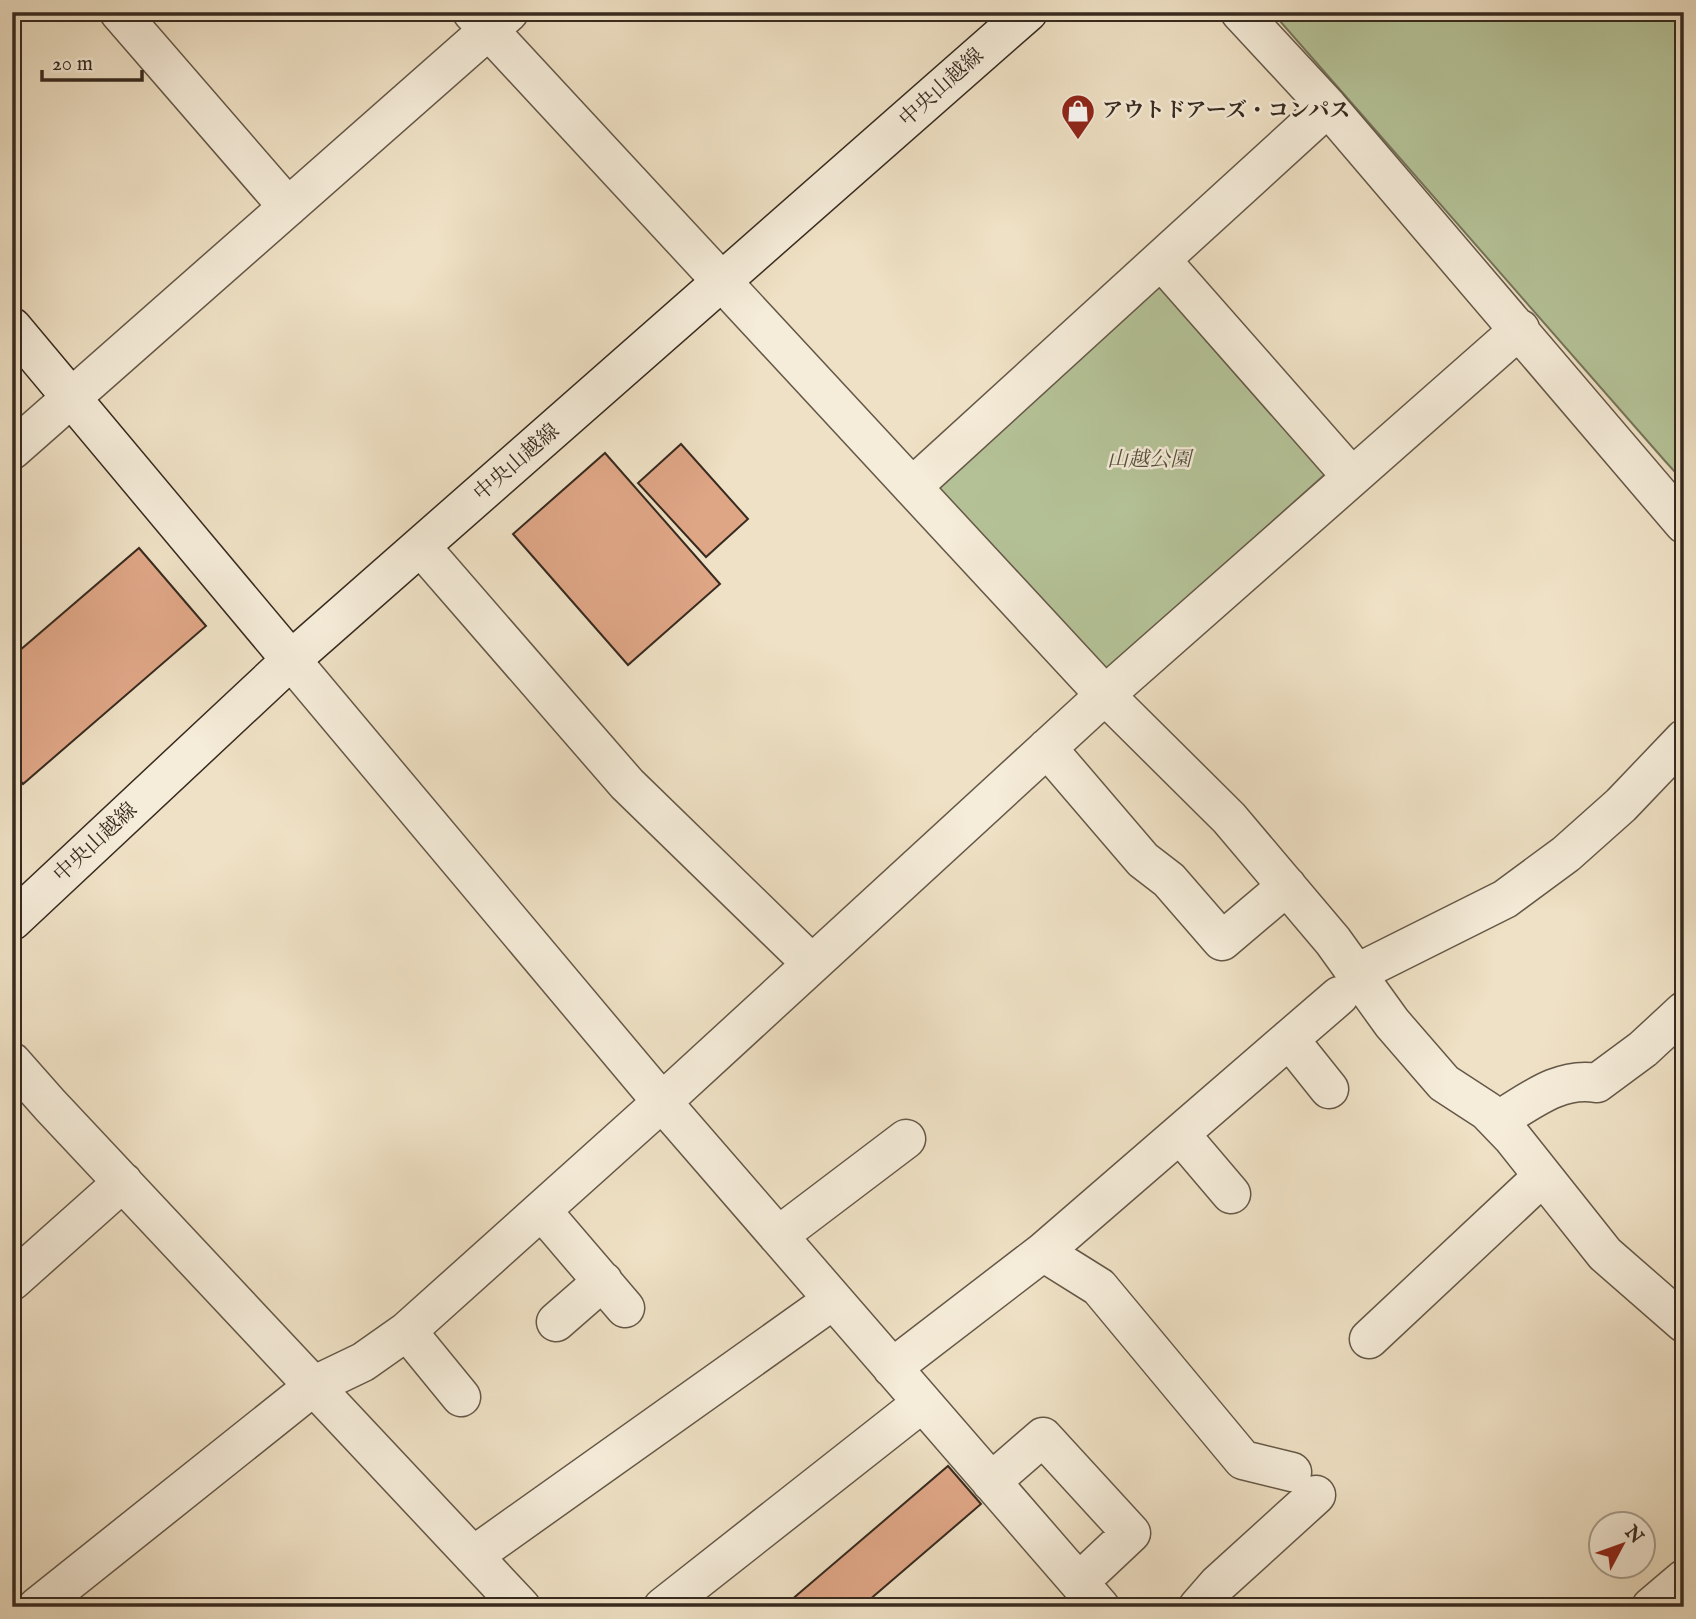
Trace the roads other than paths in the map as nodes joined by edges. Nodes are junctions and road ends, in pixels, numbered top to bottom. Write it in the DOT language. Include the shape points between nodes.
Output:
graph roads {
  1 [pos="119,12"];
  2 [pos="1028,12"];
  3 [pos="1240,12"];
  4 [pos="490,18"];
  5 [pos="1328,107"];
  6 [pos="288,207"];
  7 [pos="1161,260"];
  8 [pos="723,283"];
  9 [pos="12,327"];
  10 [pos="1520,329"];
  11 [pos="71,398"];
  12 [pos="12,450"];
  13 [pos="1352,477"];
  14 [pos="912,487"];
  15 [pos="1684,524"];
  16 [pos="421,547"];
  17 [pos="291,660"];
  18 [pos="1105,695"];
  19 [pos="1684,739"];
  20 [pos="1047,748"];
  21 [pos="1287,886"];
  22 [pos="12,921"];
  23 [pos="812,964"];
  24 [pos="1348,985"];
  25 [pos="1684,1011"];
  26 [pos="1289,1040"];
  27 [pos="12,1062"];
  28 [pos="1329,1089"];
  29 [pos="662,1102"];
  30 [pos="1497,1121"];
  31 [pos="1180,1134"];
  32 [pos="906,1139"];
  33 [pos="1543,1176"];
  34 [pos="123,1182"];
  35 [pos="1231,1194"];
  36 [pos="542,1211"];
  37 [pos="778,1236"];
  38 [pos="1044,1252"];
  39 [pos="12,1281"];
  40 [pos="834,1300"];
  41 [pos="556,1322"];
  42 [pos="1684,1323"];
  43 [pos="407,1331"];
  44 [pos="1369,1339"];
  45 [pos="892,1368"];
  46 [pos="315,1385"];
  47 [pos="461,1397"];
  48 [pos="922,1403"];
  49 [pos="991,1482"];
  50 [pos="473,1556"];
  51 [pos="1684,1579"];
  52 [pos="1089,1595"];
  53 [pos="37,1607"];
  54 [pos="521,1607"];
  55 [pos="663,1607"];
  56 [pos="1198,1607"];
  57 [pos="1651,1607"];
  1 -- 6 [label="street"];
  2 -- 8 [label="street, 中央山越線"];
  3 -- 5 [label="street"];
  4 -- 6 [label="street"];
  4 -- 8 [label="street"];
  5 -- 7 [label="street"];
  5 -- 10 [label="street"];
  6 -- 11 [label="street"];
  7 -- 13 [label="street"];
  7 -- 14 [label="street"];
  8 -- 14 [label="street"];
  8 -- 16 [label="street, 中央山越線"];
  9 -- 11 [label="street"];
  10 -- 13 [label="street"];
  10 -- 15 [label="street"];
  11 -- 12 [label="street"];
  11 -- 17 [label="street"];
  13 -- 18 [label="street"];
  14 -- 18 [label="street"];
  16 -- 17 [label="street, 中央山越線"];
  16 -- 23 [label="street" via="627,784"];
  17 -- 22 [label="street, 中央山越線"];
  17 -- 29 [label="street"];
  18 -- 20 [label="street"];
  18 -- 21 [label="street" via="1229,818"];
  19 -- 24 [label="street" via="1621,805 1505,899"];
  20 -- 21 [label="street" via="1143,860 1169,880 1223,942"];
  20 -- 23 [label="street"];
  21 -- 24 [label="street" via="1333,941"];
  23 -- 29 [label="street"];
  24 -- 26 [label="street"];
  24 -- 30 [label="street" via="1392,1024 1444,1083"];
  25 -- 30 [label="street" via="1597,1083 1557,1085"];
  26 -- 28 [label="street"];
  26 -- 31 [label="street"];
  27 -- 34 [label="street"];
  29 -- 36 [label="street"];
  29 -- 37 [label="street"];
  30 -- 33 [label="street"];
  31 -- 35 [label="street"];
  31 -- 38 [label="street"];
  32 -- 37 [label="street"];
  33 -- 42 [label="street" via="1605,1254"];
  33 -- 44 [label="street"];
  34 -- 39 [label="street"];
  34 -- 46 [label="street"];
  36 -- 41 [label="street" via="614,1295"];
  36 -- 43 [label="street"];
  37 -- 40 [label="street"];
  38 -- 45 [label="street"];
  38 -- 56 [label="street" via="1099,1287 1220,1453 1304,1483"];
  40 -- 45 [label="street"];
  40 -- 50 [label="street"];
  43 -- 46 [label="street" via="363,1363"];
  43 -- 47 [label="street"];
  45 -- 48 [label="street"];
  46 -- 50 [label="street"];
  46 -- 53 [label="street"];
  48 -- 49 [label="street"];
  48 -- 55 [label="street"];
  49 -- 52 [label="street"];
  49 -- 52 [label="street" via="1044,1437 1131,1533"];
  50 -- 54 [label="street"];
  51 -- 57 [label="street"];
}
